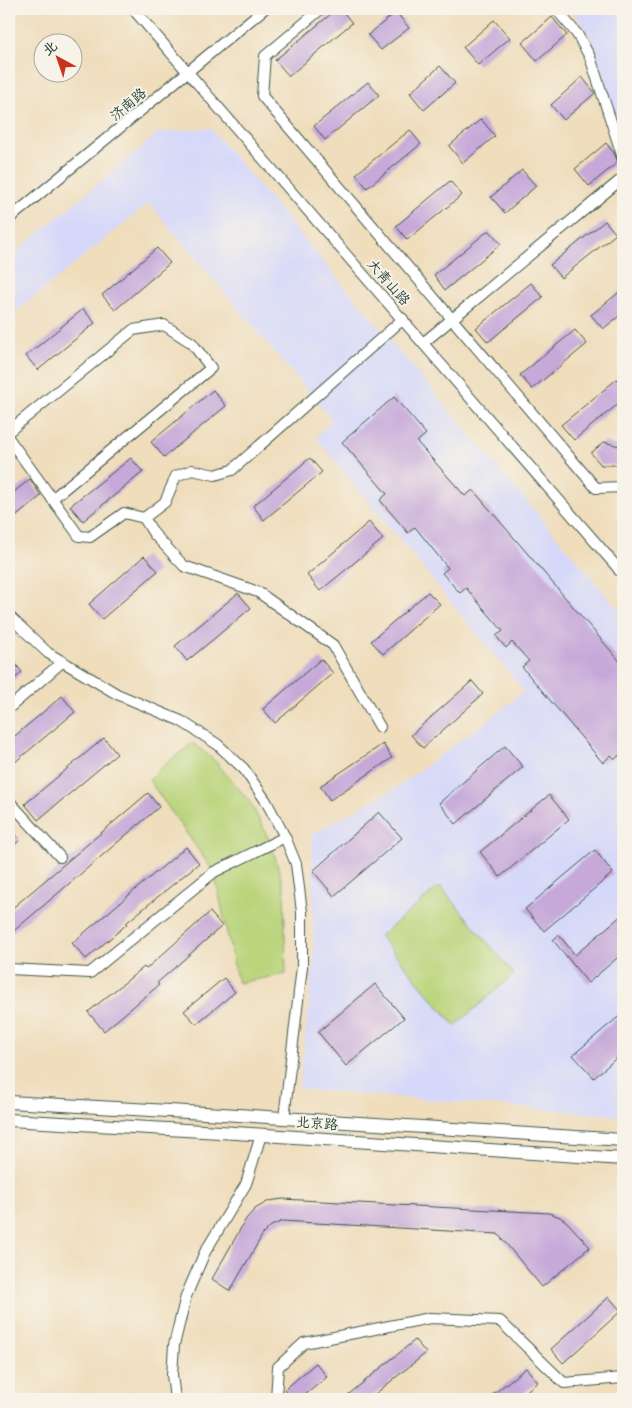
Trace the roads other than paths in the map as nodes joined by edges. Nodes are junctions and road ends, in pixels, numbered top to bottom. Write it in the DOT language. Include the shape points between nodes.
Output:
graph roads {
  1 [pos="133,9"];
  2 [pos="264,9"];
  3 [pos="321,9"];
  4 [pos="556,9"];
  5 [pos="189,72"];
  6 [pos="623,158"];
  7 [pos="623,178"];
  8 [pos="9,219"];
  9 [pos="402,319"];
  10 [pos="453,319"];
  11 [pos="424,343"];
  12 [pos="9,431"];
  13 [pos="9,439"];
  14 [pos="623,487"];
  15 [pos="52,498"];
  16 [pos="144,518"];
  17 [pos="622,570"];
  18 [pos="9,616"];
  19 [pos="62,662"];
  20 [pos="9,708"];
  21 [pos="380,727"];
  22 [pos="9,801"];
  23 [pos="285,836"];
  24 [pos="60,857"];
  25 [pos="9,969"];
  26 [pos="9,1102"];
  27 [pos="284,1118"];
  28 [pos="9,1120"];
  29 [pos="261,1134"];
  30 [pos="623,1140"];
  31 [pos="623,1159"];
  32 [pos="623,1378"];
  33 [pos="175,1399"];
  34 [pos="276,1399"];
  1 -- 5 [label="street, 大青山路"];
  2 -- 5 [label="street, 济南路"];
  3 -- 10 [label="street" via="265,56 262,96"];
  4 -- 6 [label="street" via="577,34 590,57"];
  5 -- 8 [label="street, 济南路"];
  5 -- 9 [label="street, 大青山路"];
  7 -- 10 [label="street"];
  9 -- 11 [label="street, 大青山路"];
  9 -- 16 [label="street" via="232,470 216,475 192,470 176,476 165,502"];
  10 -- 11 [label="street"];
  10 -- 14 [label="street" via="596,488"];
  11 -- 17 [label="street, 大青山路"];
  12 -- 15 [label="street" via="133,330 164,325 192,343 211,368"];
  13 -- 15 [label="street"];
  15 -- 16 [label="street" via="79,536 90,537 124,513"];
  16 -- 21 [label="street" via="154,534 184,566 258,592 334,645"];
  18 -- 19 [label="street"];
  19 -- 20 [label="street"];
  19 -- 23 [label="street" via="117,694 181,720 217,744 244,769"];
  22 -- 24 [label="street"];
  23 -- 25 [label="street" via="214,872 90,973"];
  23 -- 27 [label="street" via="296,864 302,912 302,958"];
  26 -- 27 [label="main road, 北京路"];
  27 -- 30 [label="main road, 北京路"];
  28 -- 29 [label="main road, 北京路"];
  29 -- 31 [label="main road, 北京路"];
  29 -- 33 [label="street" via="246,1184 205,1252 186,1296 174,1345 172,1375"];
  32 -- 34 [label="street" via="564,1383 500,1321 430,1318 304,1343 278,1367"];
}
